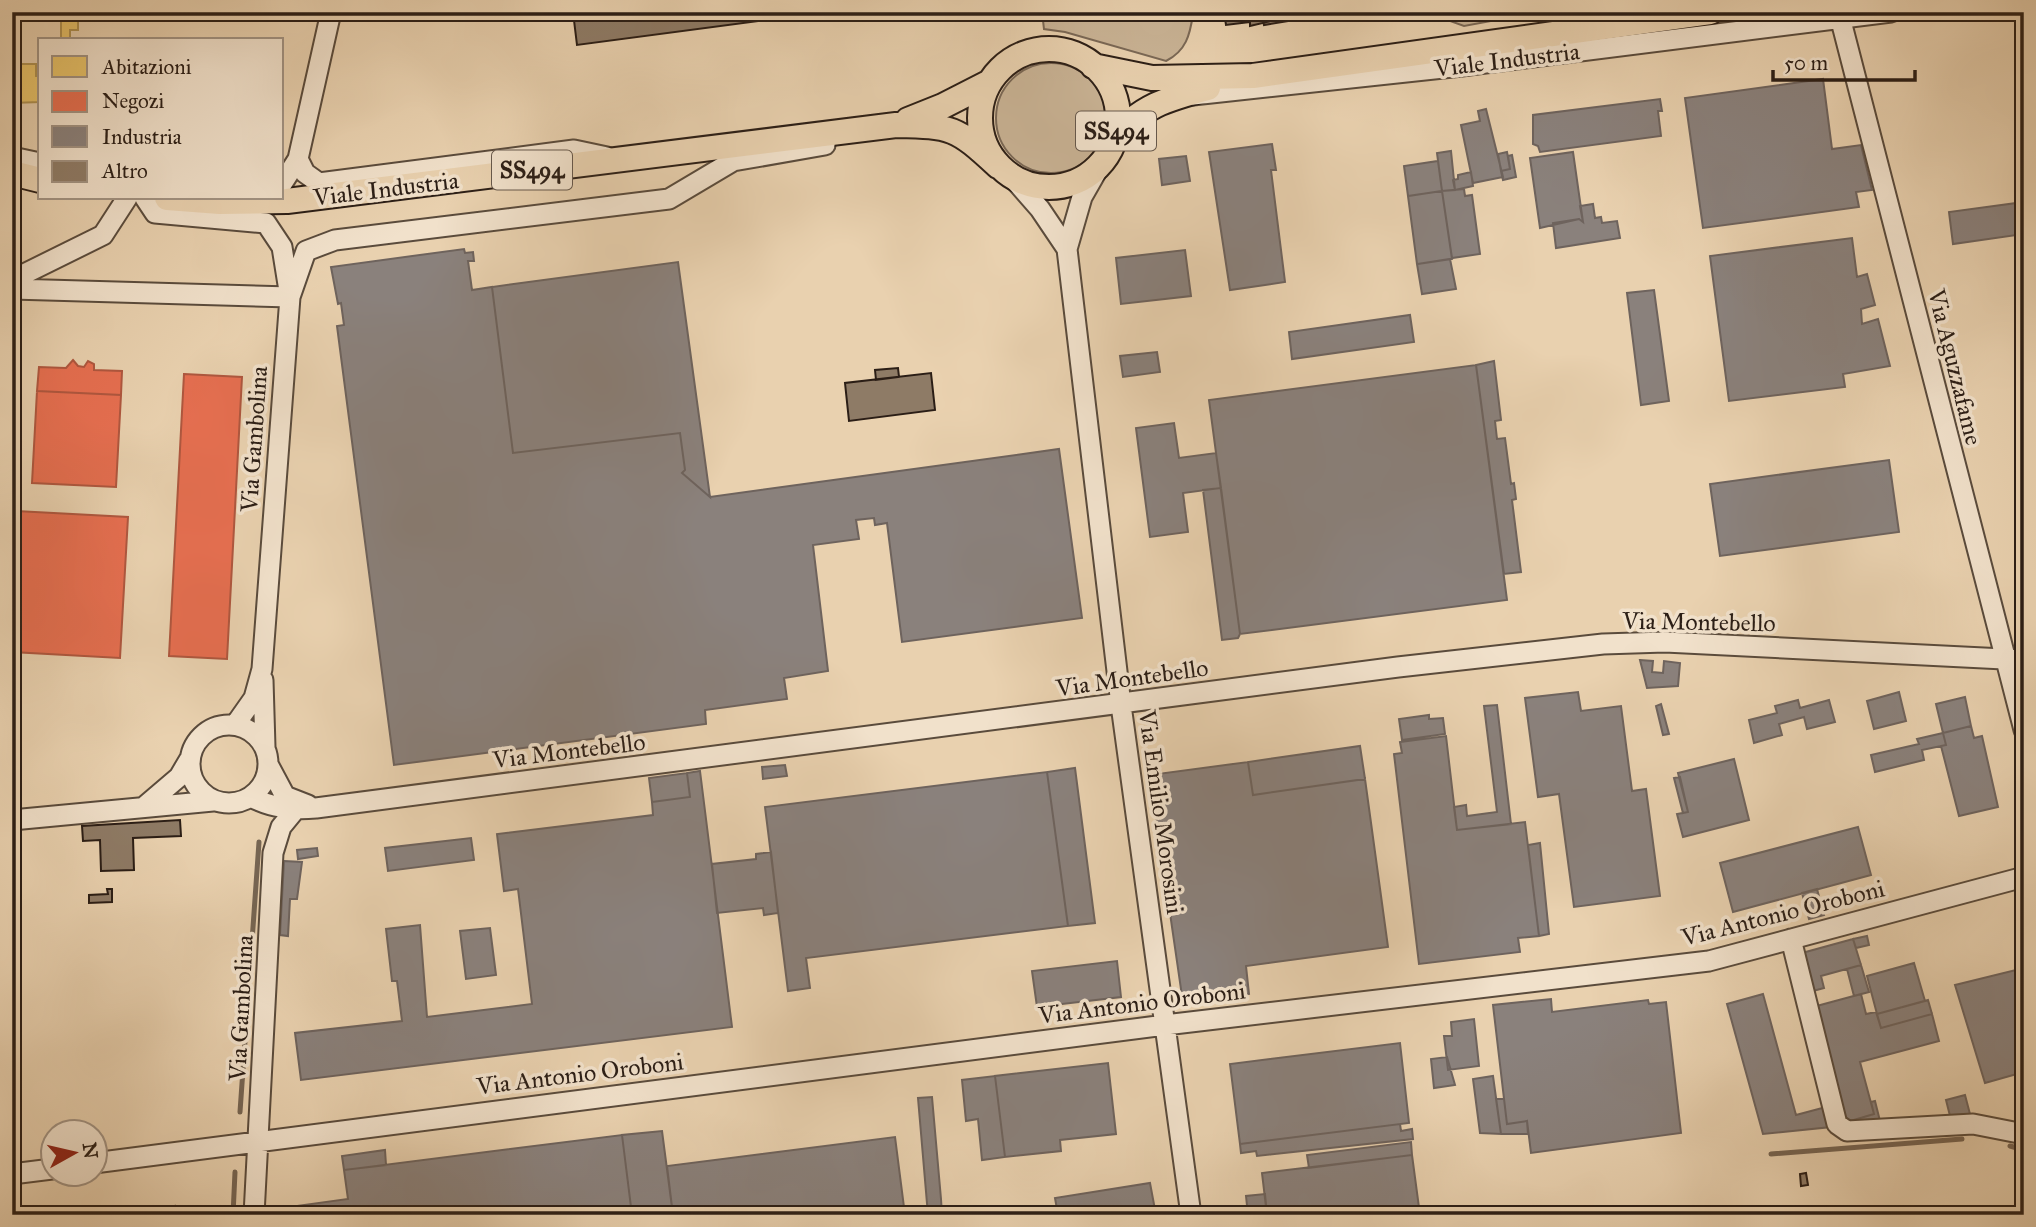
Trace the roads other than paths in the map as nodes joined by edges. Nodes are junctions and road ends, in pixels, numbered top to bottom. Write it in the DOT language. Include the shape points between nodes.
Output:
graph roads {
  1 [pos="331,12"];
  2 [pos="1605,12"];
  3 [pos="1710,12"];
  4 [pos="1891,12"];
  5 [pos="1840,17"];
  6 [pos="1583,29"];
  7 [pos="1093,66"];
  8 [pos="1253,76"];
  9 [pos="990,82"];
  10 [pos="1173,97"];
  11 [pos="896,125"];
  12 [pos="1114,140"];
  13 [pos="12,157"];
  14 [pos="298,159"];
  15 [pos="617,159"];
  16 [pos="1102,162"];
  17 [pos="38,163"];
  18 [pos="1005,172"];
  19 [pos="12,173"];
  20 [pos="38,180"];
  21 [pos="284,181"];
  22 [pos="126,200"];
  23 [pos="146,200"];
  24 [pos="248,200"];
  25 [pos="1067,249"];
  26 [pos="12,280"];
  27 [pos="12,289"];
  28 [pos="290,296"];
  29 [pos="2014,661"];
  30 [pos="262,669"];
  31 [pos="1121,705"];
  32 [pos="235,725"];
  33 [pos="2024,730"];
  34 [pos="267,756"];
  35 [pos="190,760"];
  36 [pos="213,801"];
  37 [pos="259,801"];
  38 [pos="145,806"];
  39 [pos="316,808"];
  40 [pos="295,810"];
  41 [pos="12,820"];
  42 [pos="273,853"];
  43 [pos="2024,877"];
  44 [pos="1791,939"];
  45 [pos="1166,1025"];
  46 [pos="2024,1134"];
  47 [pos="259,1139"];
  48 [pos="108,1161"];
  49 [pos="38,1171"];
  50 [pos="12,1174"];
  51 [pos="254,1215"];
  52 [pos="1191,1215"];
  1 -- 14 [label="street"];
  2 -- 6 [label="street"];
  3 -- 6 [label="main road, Viale Industria / SS494"];
  4 -- 5 [label="street, Viale Industria"];
  5 -- 10 [label="street, Viale Industria" via="1462,66"];
  5 -- 29 [label="street, Via Aguzzafame"];
  6 -- 8 [label="main road, Viale Industria / SS494"];
  7 -- 8 [label="main road, Viale Industria / SS494" via="1152,78"];
  7 -- 9 [label="main road, Viale Industria / SS494" via="1070,53 1044,49 1019,56"];
  7 -- 12 [label="main road, Viale Industria / SS494" via="1115,100"];
  8 -- 10 [label="main road, Viale Industria / SS494"];
  9 -- 11 [label="main road, Viale Industria / SS494"];
  9 -- 18 [label="main road" via="979,119 985,144"];
  10 -- 12 [label="main road, Viale Industria / SS494" via="1147,107 1125,124"];
  11 -- 15 [label="main road, Viale Industria / SS494"];
  11 -- 18 [label="main road, Viale Industria / SS494" via="943,126 969,139"];
  11 -- 28 [label="street" via="848,142 733,161 669,199 335,240 306,251"];
  12 -- 16 [label="main road, Viale Industria / SS494"];
  13 -- 17 [label="street"];
  14 -- 15 [label="street" via="305,173 319,183 574,150"];
  14 -- 21 [label="street"];
  15 -- 24 [label="main road, Viale Industria / SS494" via="287,201"];
  16 -- 18 [label="main road, Viale Industria / SS494" via="1083,178 1060,187 1035,186"];
  16 -- 25 [label="street, Via Emilio Morosini" via="1082,197"];
  18 -- 25 [label="street, Via Emilio Morosini" via="1040,209"];
  19 -- 20 [label="main road"];
  22 -- 26 [label="street" via="103,235"];
  23 -- 28 [label="street" via="155,213 266,223 282,247"];
  25 -- 31 [label="street, Via Emilio Morosini"];
  27 -- 28 [label="street"];
  28 -- 30 [label="street, Via Gambolina"];
  29 -- 31 [label="street, Via Montebello" via="1665,642 1602,644"];
  29 -- 33 [label="street, Via Aguzzafame"];
  30 -- 32 [label="street, Via Gambolina" via="254,698"];
  30 -- 34 [label="street, Via Gambolina"];
  31 -- 39 [label="street, Via Montebello"];
  31 -- 45 [label="street, Via Emilio Morosini"];
  32 -- 34 [label="street" via="247,729"];
  32 -- 35 [label="street" via="210,729 193,747"];
  34 -- 37 [label="street, Via Gambolina"];
  34 -- 39 [label="street" via="285,796"];
  35 -- 36 [label="street" via="194,784"];
  35 -- 38 [label="street" via="179,777"];
  36 -- 37 [label="street"];
  36 -- 38 [label="street"];
  37 -- 40 [label="street, Via Montebello"];
  37 -- 42 [label="street"];
  38 -- 41 [label="street"];
  39 -- 40 [label="street, Via Montebello"];
  40 -- 42 [label="street, Via Gambolina" via="281,827"];
  42 -- 47 [label="street, Via Gambolina"];
  43 -- 44 [label="street, Via Antonio Oroboni"];
  44 -- 45 [label="street, Via Antonio Oroboni" via="1709,961"];
  44 -- 46 [label="street" via="1837,1124 1847,1131 1973,1124"];
  45 -- 47 [label="street, Via Antonio Oroboni"];
  45 -- 52 [label="street, Via Emilio Morosini"];
  47 -- 48 [label="street, Via Antonio Oroboni"];
  47 -- 51 [label="street, Via Gambolina"];
  49 -- 50 [label="street"];
}
